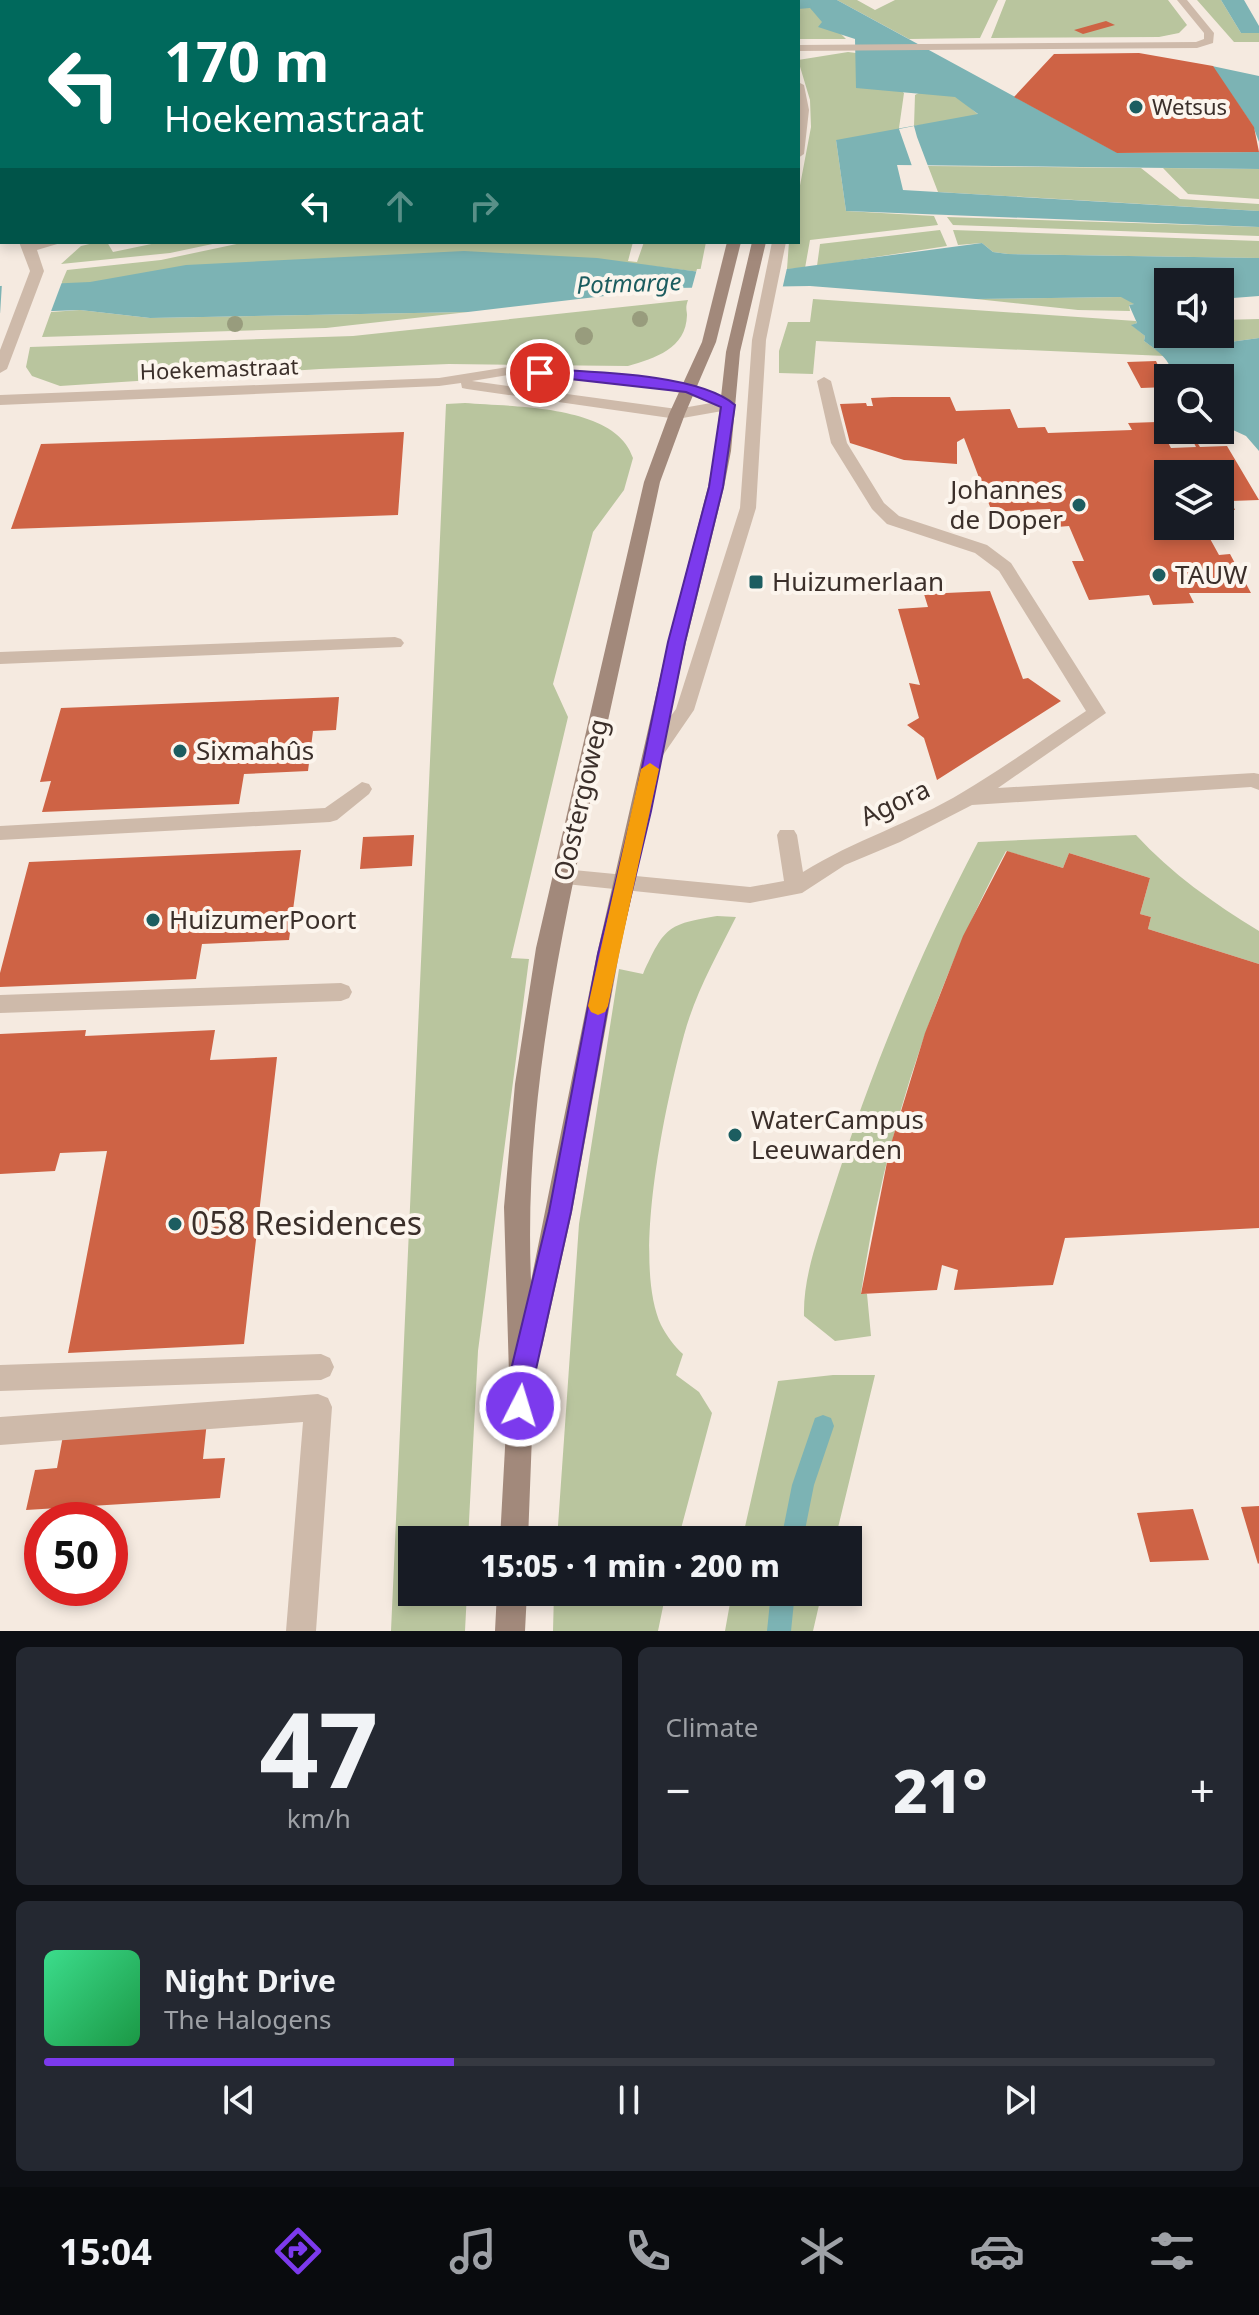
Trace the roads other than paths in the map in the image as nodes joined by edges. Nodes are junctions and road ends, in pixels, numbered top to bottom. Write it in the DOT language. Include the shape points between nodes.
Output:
graph roads {
  1 [pos="1182,0"];
  2 [pos="800,48"];
  3 [pos="800,95"];
  4 [pos="800,136"];
  5 [pos="733,244"];
  6 [pos="758,244"];
  7 [pos="779,244"];
  8 [pos="27,245"];
  9 [pos="0,369"];
  10 [pos="824,381"];
  11 [pos="439,382"];
  12 [pos="690,389"];
  13 [pos="0,400"];
  14 [pos="728,405"];
  15 [pos="677,414"];
  16 [pos="395,643"];
  17 [pos="0,658"];
  18 [pos="652,756"];
  19 [pos="1259,783"];
  20 [pos="362,789"];
  21 [pos="968,798"];
  22 [pos="0,833"];
  23 [pos="787,835"];
  24 [pos="563,877"];
  25 [pos="623,883"];
  26 [pos="795,887"];
  27 [pos="341,992"];
  28 [pos="0,1004"];
  29 [pos="321,1367"];
  30 [pos="522,1374"];
  31 [pos="0,1378"];
  32 [pos="0,1431"];
  33 [pos="515,1526"];
  34 [pos="511,1606"];
  35 [pos="301,1631"];
  36 [pos="510,1631"];
  1 -- 2 [label="street" via="1209,33 1209,41"];
  3 -- 4 [label="street"];
  5 -- 12 [label="main road, Oostergoweg" via="709,342"];
  6 -- 14 [label="main road, Oostergoweg" via="733,352"];
  7 -- 18 [label="street, Oostergoweg" via="755,369 748,508 685,710"];
  8 -- 9 [label="street" via="36,262 32,283"];
  10 -- 21 [label="street" via="839,443 878,506 893,520 981,549 1005,567 1097,713"];
  11 -- 12 [label="street, Hoekemastraat" via="508,371"];
  11 -- 13 [label="street, Hoekemastraat"];
  11 -- 15 [label="street, Hoekemastraat"];
  12 -- 14 [label="street, Hoekemastraat"];
  12 -- 15 [label="main road, Oostergoweg"];
  14 -- 15 [label="street, Hoekemastraat"];
  14 -- 18 [label="main road, Oostergoweg" via="716,487"];
  15 -- 24 [label="main road, Oostergoweg" via="652,482"];
  16 -- 17 [label="street"];
  18 -- 25 [label="main road, Oostergoweg"];
  19 -- 21 [label="street, Agora"];
  20 -- 22 [label="street" via="330,815"];
  21 -- 26 [label="street, Agora" via="838,860"];
  23 -- 26 [label="street"];
  24 -- 25 [label="street, Agora"];
  24 -- 30 [label="main road, Oostergoweg" via="527,1084 516,1207"];
  25 -- 26 [label="street, Agora" via="750,895"];
  25 -- 30 [label="main road, Oostergoweg" via="560,1212"];
  27 -- 28 [label="street"];
  29 -- 31 [label="street"];
  30 -- 33 [label="main road, Oostergoweg"];
  32 -- 35 [label="street" via="318,1407"];
  34 -- 36 [label="main road"];
}
